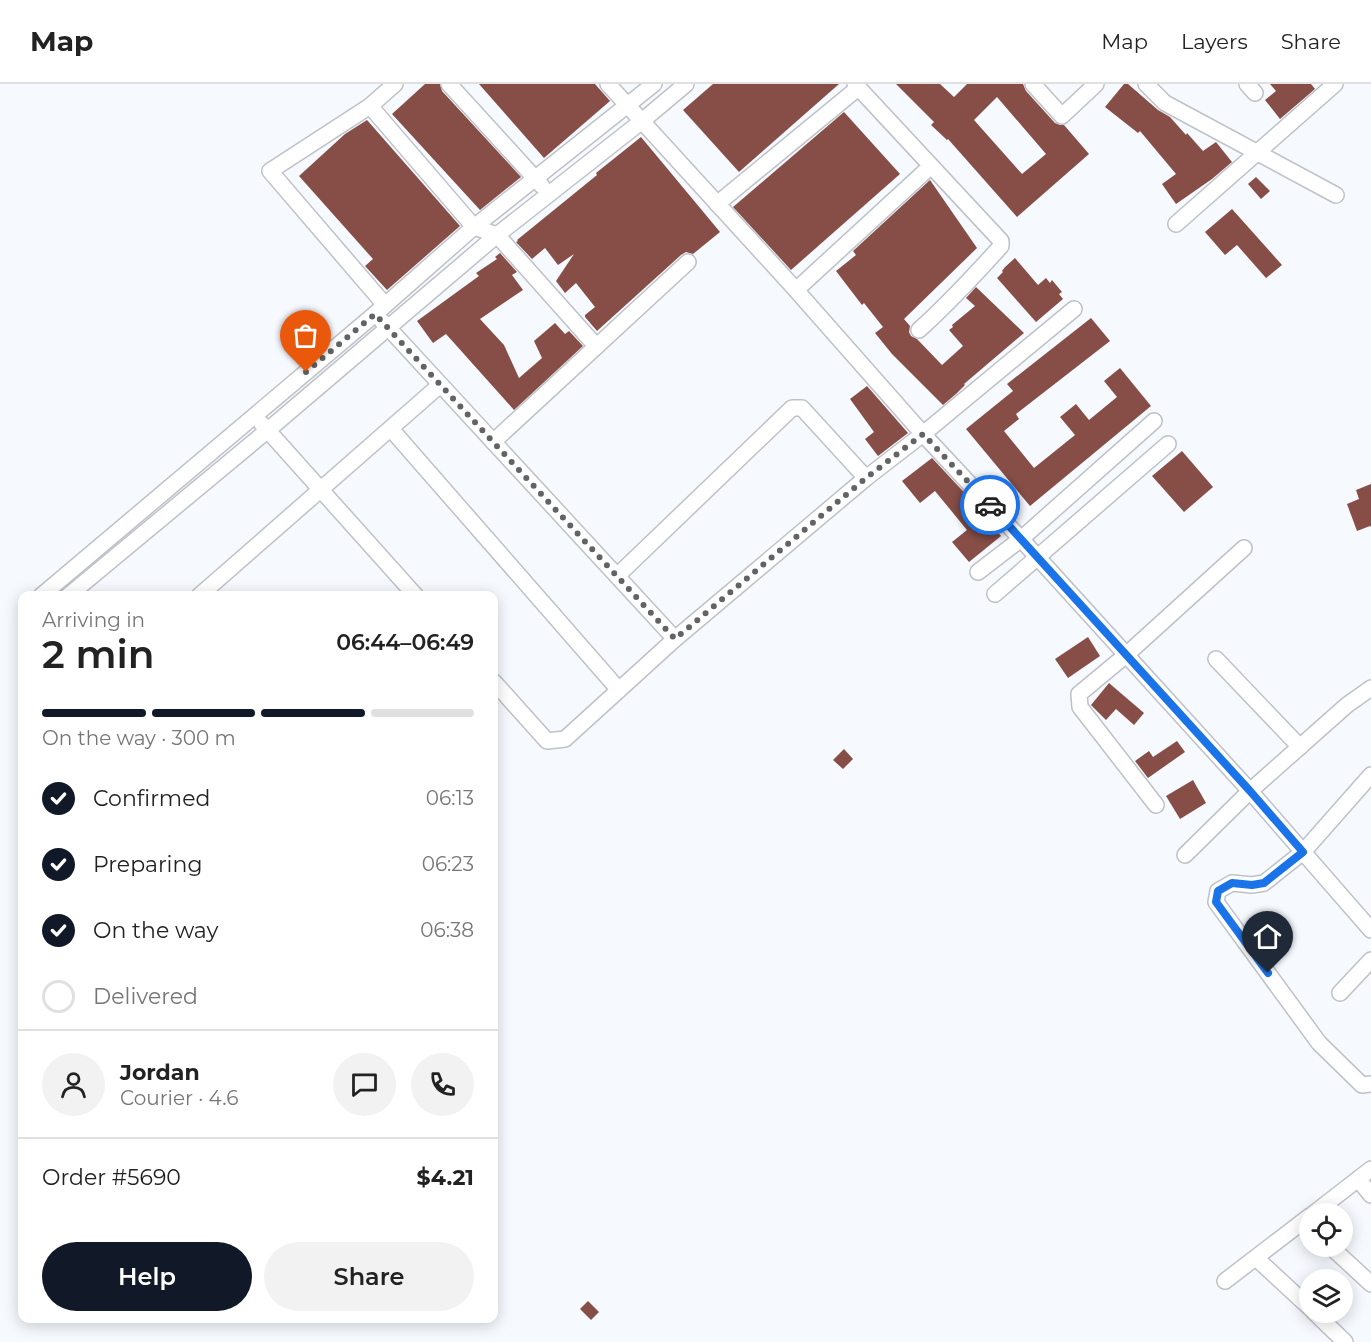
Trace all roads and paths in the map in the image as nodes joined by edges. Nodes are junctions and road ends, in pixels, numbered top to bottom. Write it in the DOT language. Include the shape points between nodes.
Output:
graph roads {
  1 [pos="395,84"];
  2 [pos="449,84"];
  3 [pos="608,84"];
  4 [pos="654,84"];
  5 [pos="686,84"];
  6 [pos="1033,84"];
  7 [pos="1095,84"];
  8 [pos="1146,84"];
  9 [pos="1333,84"];
  10 [pos="856,86"];
  11 [pos="628,105"];
  12 [pos="370,106"];
  13 [pos="642,121"];
  14 [pos="1257,153"];
  15 [pos="931,166"];
  16 [pos="536,178"];
  17 [pos="548,195"];
  18 [pos="1336,195"];
  19 [pos="717,204"];
  20 [pos="1176,224"];
  21 [pos="474,227"];
  22 [pos="497,235"];
  23 [pos="688,262"];
  24 [pos="796,290"];
  25 [pos="380,309"];
  26 [pos="1074,309"];
  27 [pos="388,329"];
  28 [pos="919,330"];
  29 [pos="596,346"];
  30 [pos="440,385"];
  31 [pos="255,416"];
  32 [pos="1154,421"];
  33 [pos="391,429"];
  34 [pos="268,430"];
  35 [pos="923,434"];
  36 [pos="493,442"];
  37 [pos="1168,444"];
  38 [pos="866,478"];
  39 [pos="321,490"];
  40 [pos="1021,538"];
  41 [pos="1244,548"];
  42 [pos="1038,558"];
  43 [pos="978,572"];
  44 [pos="616,576"];
  45 [pos="47,591"];
  46 [pos="74,591"];
  47 [pos="205,591"];
  48 [pos="412,591"];
  49 [pos="995,594"];
  50 [pos="675,639"];
  51 [pos="1126,655"];
  52 [pos="1216,659"];
  53 [pos="498,686"];
  54 [pos="1371,688"];
  55 [pos="619,690"];
  56 [pos="1300,747"];
  57 [pos="1371,776"];
  58 [pos="1250,791"];
  59 [pos="1156,805"];
  60 [pos="1303,852"];
  61 [pos="1185,855"];
  62 [pos="1371,930"];
  63 [pos="1371,960"];
  64 [pos="1340,993"];
  65 [pos="1371,1084"];
  66 [pos="1371,1169"];
  67 [pos="1358,1179"];
  68 [pos="1371,1195"];
  69 [pos="1329,1203"];
  70 [pos="1299,1227"];
  71 [pos="1342,1257"];
  72 [pos="1256,1258"];
  73 [pos="1225,1281"];
  74 [pos="1371,1284"];
  75 [pos="1299,1298"];
  76 [pos="1325,1323"];
  77 [pos="1345,1342"];
  1 -- 12 [label="street"];
  2 -- 16 [label="street"];
  3 -- 11 [label="street"];
  4 -- 11 [label="street"];
  5 -- 13 [label="street"];
  6 -- 7 [label="street" via="1062,116"];
  8 -- 14 [label="street" via="1165,103"];
  9 -- 14 [label="street"];
  10 -- 15 [label="street"];
  10 -- 19 [label="street"];
  11 -- 13 [label="street"];
  11 -- 16 [label="street"];
  12 -- 21 [label="street"];
  12 -- 25 [label="street" via="270,171"];
  13 -- 17 [label="street"];
  13 -- 19 [label="street"];
  14 -- 18 [label="street"];
  14 -- 20 [label="street"];
  15 -- 24 [label="street"];
  15 -- 28 [label="street" via="1002,244"];
  16 -- 17 [label="street"];
  16 -- 21 [label="street"];
  17 -- 22 [label="street"];
  19 -- 24 [label="street"];
  21 -- 22 [label="street"];
  21 -- 25 [label="street"];
  22 -- 27 [label="street"];
  22 -- 29 [label="street"];
  23 -- 29 [label="street"];
  24 -- 35 [label="street"];
  25 -- 27 [label="street"];
  25 -- 31 [label="street"];
  26 -- 35 [label="street"];
  27 -- 30 [label="street"];
  27 -- 34 [label="street"];
  29 -- 36 [label="street"];
  30 -- 33 [label="street"];
  30 -- 36 [label="street"];
  31 -- 34 [label="street"];
  31 -- 45 [label="street"];
  32 -- 40 [label="street"];
  33 -- 39 [label="street"];
  33 -- 55 [label="street"];
  34 -- 39 [label="street"];
  34 -- 46 [label="street"];
  35 -- 38 [label="street"];
  35 -- 40 [label="street"];
  36 -- 44 [label="street"];
  37 -- 42 [label="street"];
  38 -- 44 [label="street" via="802,408 792,408"];
  38 -- 50 [label="street"];
  39 -- 47 [label="street"];
  39 -- 48 [label="street"];
  40 -- 42 [label="street"];
  40 -- 43 [label="street"];
  41 -- 51 [label="street"];
  42 -- 49 [label="street"];
  42 -- 51 [label="street"];
  44 -- 50 [label="street"];
  50 -- 55 [label="street"];
  51 -- 58 [label="street"];
  51 -- 59 [label="street" via="1078,693 1080,707"];
  52 -- 56 [label="street"];
  53 -- 55 [label="street" via="547,741 565,739"];
  54 -- 56 [label="street"];
  56 -- 58 [label="street"];
  57 -- 60 [label="street"];
  58 -- 60 [label="street"];
  58 -- 61 [label="street"];
  60 -- 62 [label="street"];
  60 -- 65 [label="street" via="1264,883 1232,883 1218,891 1216,902 1319,1043 1362,1085"];
  63 -- 64 [label="street"];
  66 -- 67 [label="street"];
  67 -- 68 [label="street"];
  67 -- 69 [label="street"];
  70 -- 72 [label="street"];
  71 -- 74 [label="street"];
  72 -- 73 [label="street"];
  72 -- 75 [label="street"];
  76 -- 77 [label="street"];
}
